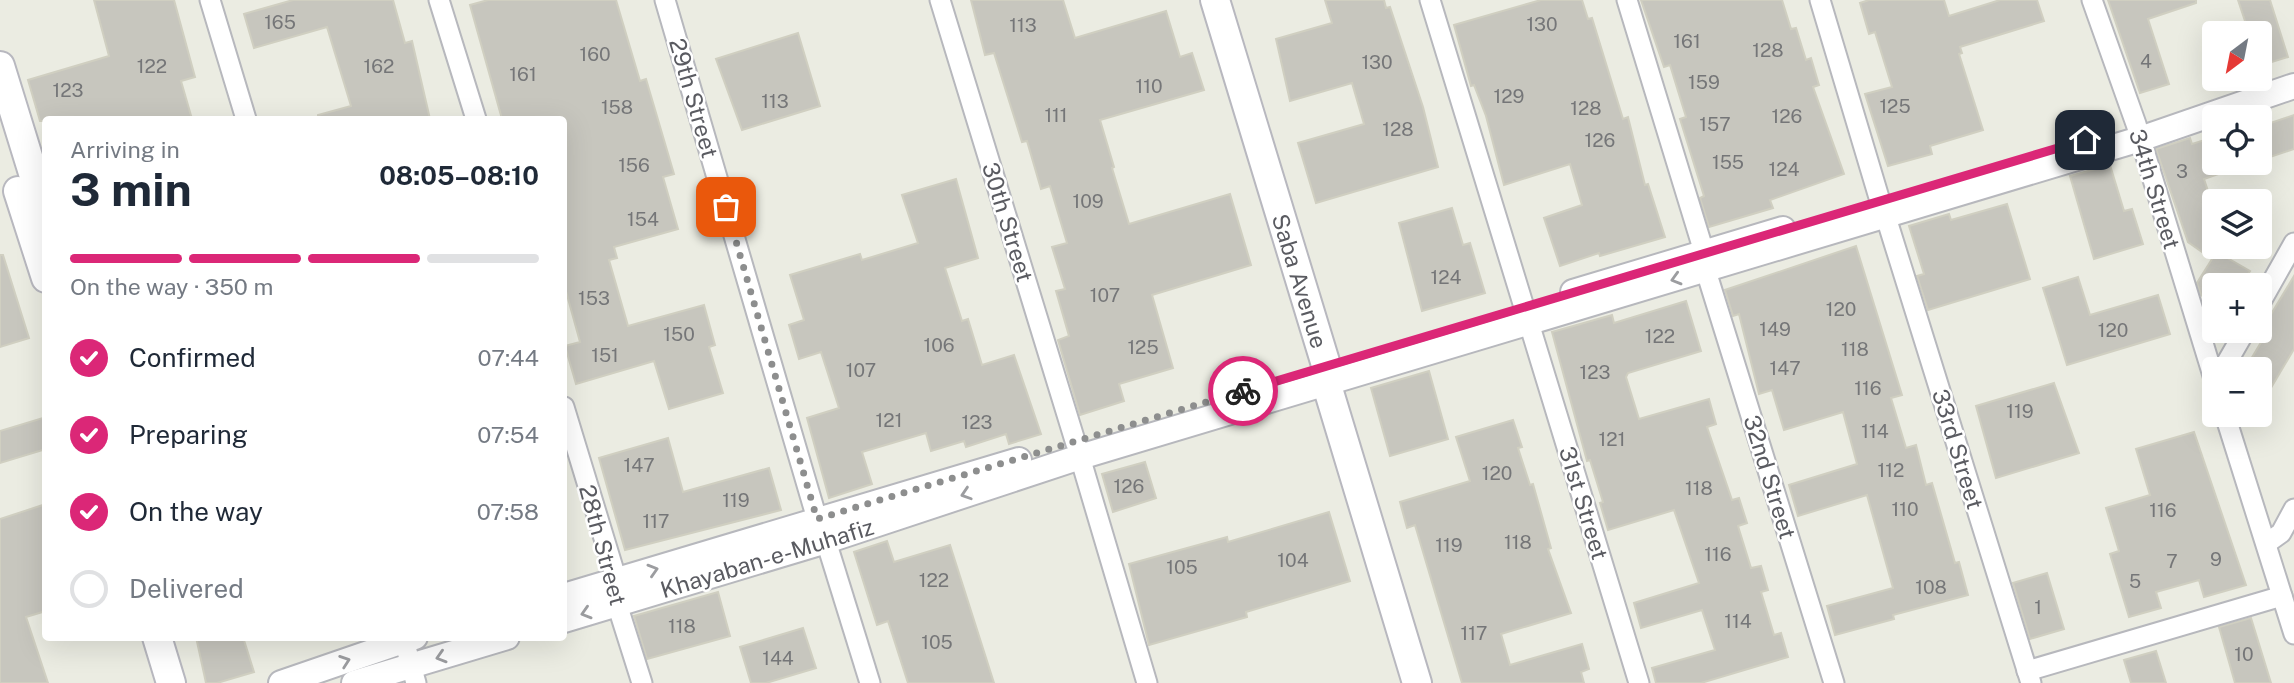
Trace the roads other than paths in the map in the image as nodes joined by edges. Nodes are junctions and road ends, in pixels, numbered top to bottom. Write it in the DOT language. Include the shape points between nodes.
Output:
graph roads {
  1 [pos="210,0"];
  2 [pos="439,0"];
  3 [pos="665,0"];
  4 [pos="940,0"];
  5 [pos="1215,0"];
  6 [pos="1230,0"];
  7 [pos="1430,0"];
  8 [pos="1627,0"];
  9 [pos="1820,0"];
  10 [pos="2092,0"];
  11 [pos="0,66"];
  12 [pos="2294,72"];
  13 [pos="2294,86"];
  14 [pos="245,116"];
  15 [pos="475,116"];
  16 [pos="0,132"];
  17 [pos="2138,132"];
  18 [pos="42,202"];
  19 [pos="1882,208"];
  20 [pos="2294,243"];
  21 [pos="1705,262"];
  22 [pos="42,265"];
  23 [pos="2272,282"];
  24 [pos="1527,315"];
  25 [pos="2207,357"];
  26 [pos="1333,372"];
  27 [pos="567,418"];
  28 [pos="2229,427"];
  29 [pos="1078,450"];
  30 [pos="2294,509"];
  31 [pos="822,530"];
  32 [pos="2267,543"];
  33 [pos="617,593"];
  34 [pos="567,596"];
  35 [pos="2282,596"];
  36 [pos="567,618"];
  37 [pos="2294,634"];
  38 [pos="158,641"];
  39 [pos="175,641"];
  40 [pos="399,641"];
  41 [pos="408,641"];
  42 [pos="497,641"];
  43 [pos="414,674"];
  44 [pos="2029,677"];
  45 [pos="171,683"];
  46 [pos="188,683"];
  47 [pos="281,683"];
  48 [pos="354,683"];
  49 [pos="642,683"];
  50 [pos="870,683"];
  51 [pos="1147,683"];
  52 [pos="1417,683"];
  53 [pos="1432,683"];
  54 [pos="1639,683"];
  55 [pos="1834,683"];
  1 -- 14 [label="street"];
  2 -- 15 [label="street"];
  3 -- 31 [label="street, 29th Street"];
  4 -- 29 [label="street, 30th Street"];
  5 -- 26 [label="main road, Saba Avenue"];
  6 -- 26 [label="main road, Saba Avenue"];
  7 -- 24 [label="street, 31st Street"];
  8 -- 21 [label="street, 32nd Street"];
  9 -- 19 [label="street, 33rd Street"];
  10 -- 17 [label="street, 34th Street"];
  11 -- 18 [label="main road"];
  12 -- 17 [label="street, Khayaban-e-Muhafiz"];
  13 -- 17 [label="street, Khayaban-e-Muhafiz"];
  16 -- 22 [label="main road"];
  17 -- 19 [label="street, Khayaban-e-Muhafiz"];
  17 -- 25 [label="street, 34th Street"];
  19 -- 21 [label="street, Khayaban-e-Muhafiz"];
  19 -- 44 [label="street, 33rd Street"];
  20 -- 23 [label="street"];
  21 -- 24 [label="street, Khayaban-e-Muhafiz"];
  21 -- 55 [label="street, 32nd Street"];
  24 -- 26 [label="street, Khayaban-e-Muhafiz"];
  24 -- 54 [label="street, 31st Street"];
  26 -- 29 [label="street, Khayaban-e-Muhafiz"];
  26 -- 52 [label="main road, Saba Avenue"];
  26 -- 53 [label="main road, Saba Avenue"];
  27 -- 33 [label="street, 28th Street"];
  28 -- 32 [label="street"];
  29 -- 31 [label="street, Khayaban-e-Muhafiz"];
  29 -- 51 [label="street, 30th Street"];
  30 -- 32 [label="street" via="2281,533"];
  31 -- 33 [label="street, Khayaban-e-Muhafiz"];
  31 -- 50 [label="street, 29th Street"];
  32 -- 35 [label="street"];
  33 -- 34 [label="street, Khayaban-e-Muhafiz"];
  33 -- 36 [label="street, Khayaban-e-Muhafiz, one-way"];
  33 -- 49 [label="street, 28th Street"];
  35 -- 37 [label="street"];
  35 -- 44 [label="street"];
  38 -- 45 [label="main road"];
  39 -- 46 [label="main road"];
  47 -- 40 [label="street, one-way"];
  41 -- 43 [label="street"];
  42 -- 43 [label="street, one-way"];
  43 -- 48 [label="street"];
}
